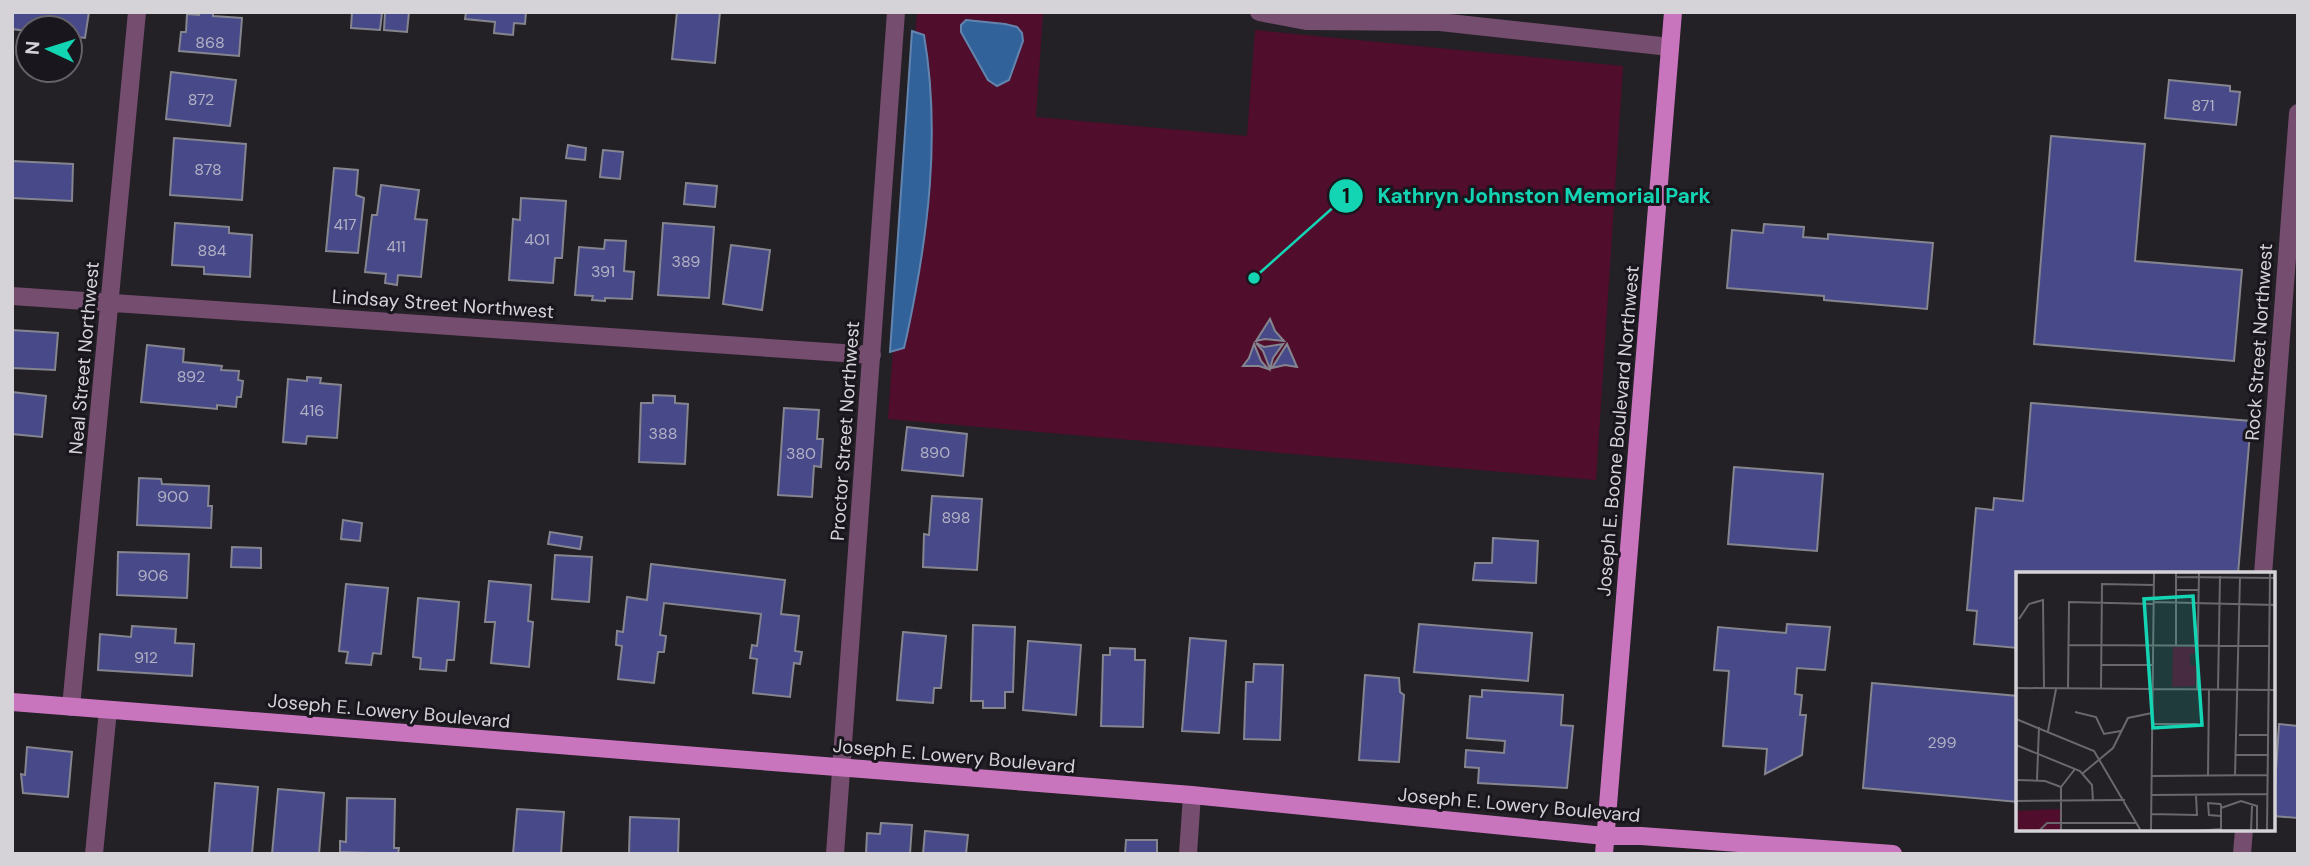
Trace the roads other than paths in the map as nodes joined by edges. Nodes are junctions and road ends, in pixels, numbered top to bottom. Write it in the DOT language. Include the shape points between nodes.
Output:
graph roads {
  1 [pos="138,12"];
  2 [pos="896,12"];
  3 [pos="1259,12"];
  4 [pos="1672,12"];
  5 [pos="1670,47"];
  6 [pos="2298,113"];
  7 [pos="12,296"];
  8 [pos="111,303"];
  9 [pos="872,355"];
  10 [pos="2263,572"];
  11 [pos="12,702"];
  12 [pos="71,707"];
  13 [pos="108,710"];
  14 [pos="841,768"];
  15 [pos="1192,795"];
  16 [pos="2244,831"];
  17 [pos="1605,845"];
  18 [pos="94,854"];
  19 [pos="835,854"];
  20 [pos="1188,854"];
  21 [pos="1893,854"];
  22 [pos="2242,854"];
  1 -- 8 [label="street, Neal Street Northwest"];
  2 -- 9 [label="street, Proctor Street Northwest"];
  3 -- 5 [label="street" via="1306,21 1440,22"];
  4 -- 5 [label="main road, Joseph E. Boone Boulevard Northwest"];
  5 -- 17 [label="main road, Joseph E. Boone Boulevard Northwest"];
  6 -- 10 [label="street, Rock Street Northwest"];
  7 -- 8 [label="street, Lindsay Street Northwest"];
  8 -- 9 [label="street, Lindsay Street Northwest"];
  8 -- 12 [label="street, Neal Street Northwest"];
  9 -- 14 [label="street, Proctor Street Northwest"];
  11 -- 12 [label="main road, Joseph E. Lowery Boulevard"];
  12 -- 13 [label="main road, Joseph E. Lowery Boulevard"];
  13 -- 14 [label="main road, Joseph E. Lowery Boulevard"];
  13 -- 18 [label="street"];
  14 -- 15 [label="main road, Joseph E. Lowery Boulevard"];
  14 -- 19 [label="street, Proctor Street Northwest"];
  15 -- 17 [label="main road, Joseph E. Lowery Boulevard"];
  15 -- 20 [label="street"];
  16 -- 22 [label="street"];
  17 -- 21 [label="main road, Joseph E. Lowery Boulevard" via="1641,836"];
}
